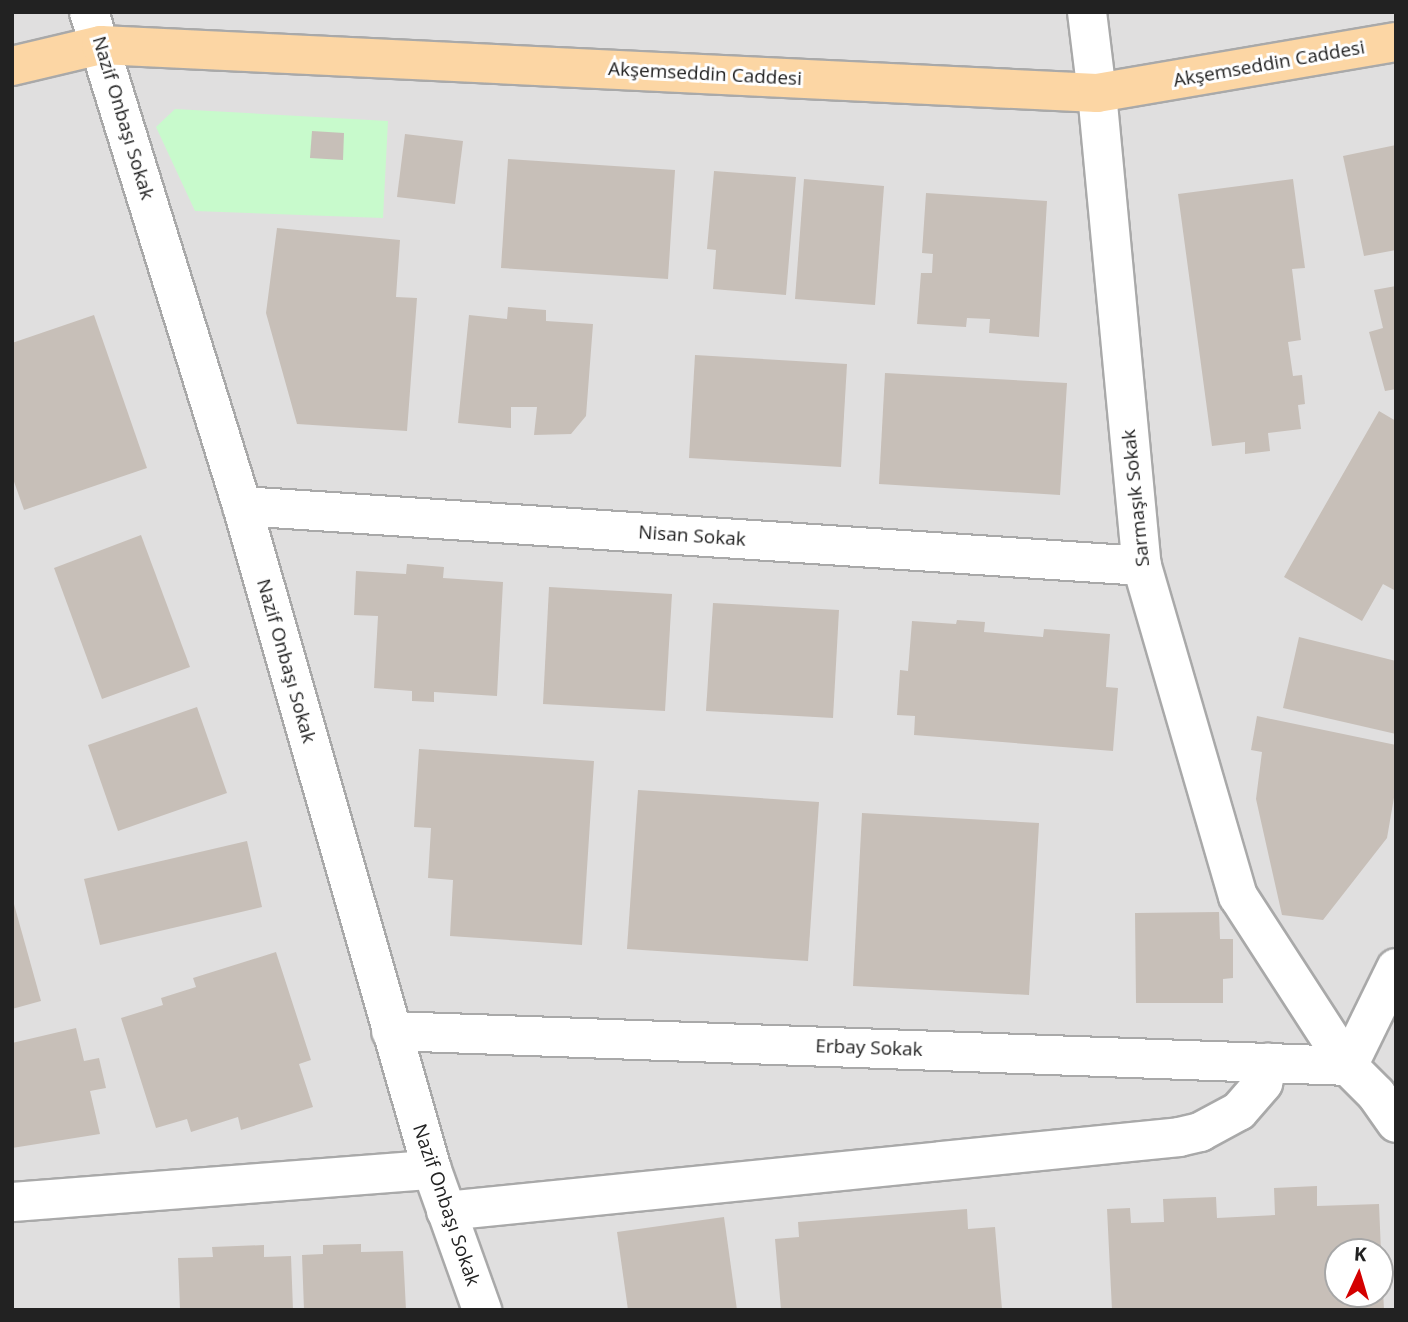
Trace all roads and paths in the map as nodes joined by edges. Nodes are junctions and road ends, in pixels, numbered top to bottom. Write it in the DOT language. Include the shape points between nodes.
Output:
graph roads {
  1 [pos="1087,12"];
  2 [pos="95,29"];
  3 [pos="1396,42"];
  4 [pos="12,66"];
  5 [pos="1097,93"];
  6 [pos="242,506"];
  7 [pos="1142,566"];
  8 [pos="1396,968"];
  9 [pos="391,1031"];
  10 [pos="1268,1063"];
  11 [pos="1348,1066"];
  12 [pos="1389,1103"];
  13 [pos="432,1170"];
  14 [pos="12,1202"];
  15 [pos="446,1211"];
  16 [pos="482,1310"];
  1 -- 5 [label="street, Sarmaşık Sokak"];
  2 -- 4 [label="main road, Akşemseddin Caddesi"];
  2 -- 5 [label="main road, Akşemseddin Caddesi"];
  2 -- 6 [label="street, Nazif Onbaşı Sokak"];
  3 -- 5 [label="main road, Akşemseddin Caddesi"];
  5 -- 7 [label="street, Sarmaşık Sokak"];
  6 -- 7 [label="street, Nisan Sokak"];
  6 -- 9 [label="street, Nazif Onbaşı Sokak"];
  7 -- 11 [label="street, Sarmaşık Sokak" via="1238,896"];
  8 -- 11 [label="street"];
  9 -- 10 [label="street, Erbay Sokak"];
  9 -- 13 [label="street, Nazif Onbaşı Sokak"];
  10 -- 11 [label="street, Erbay Sokak"];
  10 -- 15 [label="street" via="1263,1083 1239,1111 1200,1132 1178,1137"];
  11 -- 12 [label="street, Sarmaşık Sokak"];
  13 -- 14 [label="street"];
  13 -- 15 [label="street, Nazif Onbaşı Sokak"];
  15 -- 16 [label="street, Nazif Onbaşı Sokak"];
}
